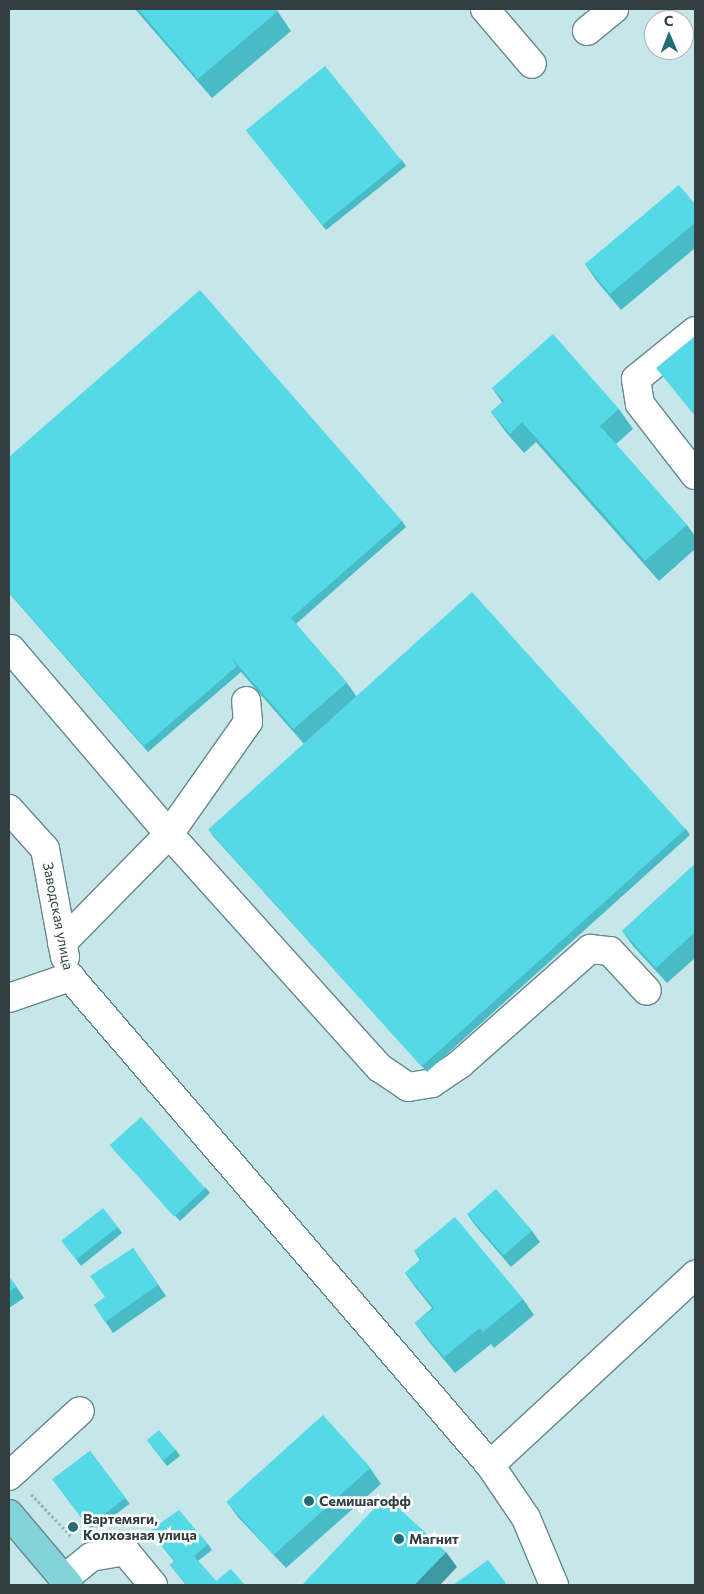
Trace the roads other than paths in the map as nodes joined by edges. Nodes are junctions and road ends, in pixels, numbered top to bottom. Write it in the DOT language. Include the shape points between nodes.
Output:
graph roads {
  1 [pos="485,9"];
  2 [pos="614,9"];
  3 [pos="587,32"];
  4 [pos="532,64"];
  5 [pos="695,331"];
  6 [pos="695,475"];
  7 [pos="11,648"];
  8 [pos="246,701"];
  9 [pos="9,809"];
  10 [pos="169,834"];
  11 [pos="62,943"];
  12 [pos="70,977"];
  13 [pos="648,991"];
  14 [pos="9,998"];
  15 [pos="695,1275"];
  16 [pos="80,1411"];
  17 [pos="490,1465"];
  18 [pos="11,1475"];
  19 [pos="9,1514"];
  20 [pos="66,1582"];
  21 [pos="153,1585"];
  22 [pos="554,1585"];
  1 -- 4 [label="street"];
  2 -- 3 [label="street"];
  5 -- 6 [label="street" via="636,379 640,404"];
  7 -- 10 [label="street"];
  8 -- 10 [label="street" via="248,722"];
  9 -- 11 [label="street, Заводская улица" via="44,850"];
  10 -- 11 [label="street"];
  10 -- 13 [label="street" via="380,1068 408,1087 432,1083 460,1064 590,949 610,951"];
  11 -- 12 [label="street, Заводская улица"];
  12 -- 14 [label="street"];
  12 -- 17 [label="street"];
  15 -- 17 [label="street"];
  16 -- 18 [label="street"];
  17 -- 22 [label="street" via="526,1518"];
  19 -- 20 [label="main road"];
  20 -- 21 [label="street" via="91,1557 125,1550"];
}
